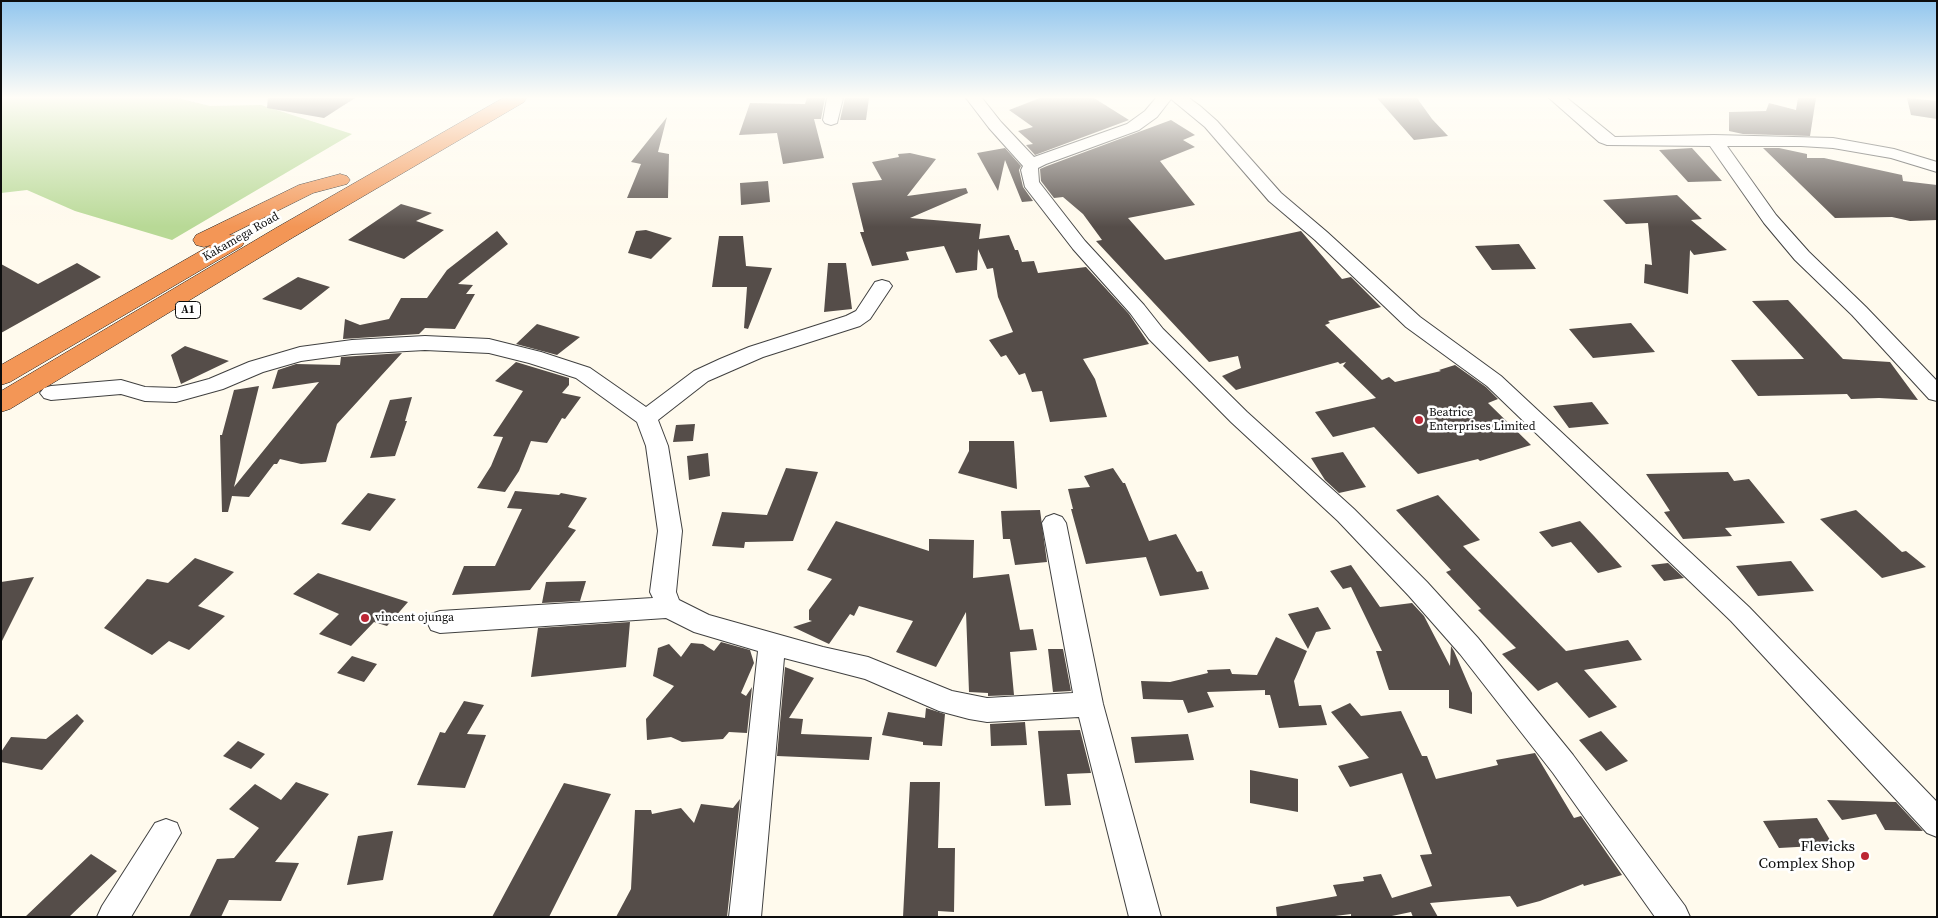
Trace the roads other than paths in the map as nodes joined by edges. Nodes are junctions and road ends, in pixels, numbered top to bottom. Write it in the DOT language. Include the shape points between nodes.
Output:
graph roads {
  1 [pos="408,141"];
  2 [pos="443,141"];
  3 [pos="1010,141"];
  4 [pos="1096,141"];
  5 [pos="1225,141"];
  6 [pos="1610,141"];
  7 [pos="1672,141"];
  8 [pos="1715,141"];
  9 [pos="1787,141"];
  10 [pos="1032,165"];
  11 [pos="1937,167"];
  12 [pos="340,180"];
  13 [pos="366,185"];
  14 [pos="882,286"];
  15 [pos="1,357"];
  16 [pos="1,376"];
  17 [pos="51,393"];
  18 [pos="1937,394"];
  19 [pos="1,403"];
  20 [pos="646,418"];
  21 [pos="1,424"];
  22 [pos="1054,523"];
  23 [pos="670,607"];
  24 [pos="440,622"];
  25 [pos="772,643"];
  26 [pos="1089,704"];
  27 [pos="1937,824"];
  28 [pos="166,833"];
  29 [pos="113,917"];
  30 [pos="745,917"];
  31 [pos="1146,917"];
  32 [pos="1674,917"];
  1 -- 12 [label="highway, Kakamega Road"];
  2 -- 13 [label="highway, A1"];
  3 -- 10 [label="street"];
  4 -- 10 [label="street"];
  5 -- 27 [label="street" via="1275,198 1413,322 1494,381 1740,614"];
  6 -- 7 [label="street"];
  8 -- 18 [label="street" via="1770,219"];
  9 -- 11 [label="street" via="1894,154"];
  10 -- 32 [label="street" via="1031,183 1074,239 1156,334 1239,417 1346,515 1469,646 1563,764"];
  12 -- 15 [label="highway" via="306,189 266,208 178,254"];
  12 -- 16 [label="highway, Kakamega Road"];
  13 -- 17 [label="highway, A1" via="342,211 304,237"];
  13 -- 19 [label="highway, A1"];
  14 -- 20 [label="street" via="858,318 756,352 701,376"];
  17 -- 20 [label="street" via="121,387 144,394 176,395 300,354 425,343 490,346 583,372"];
  17 -- 21 [label="highway, A1"];
  20 -- 23 [label="street" via="657,446 670,531 662,592"];
  22 -- 26 [label="street"];
  23 -- 24 [label="street"];
  23 -- 25 [label="street" via="703,624"];
  25 -- 26 [label="street" via="868,668 969,708 987,710"];
  25 -- 30 [label="street"];
  26 -- 31 [label="street"];
  28 -- 29 [label="street"];
}
